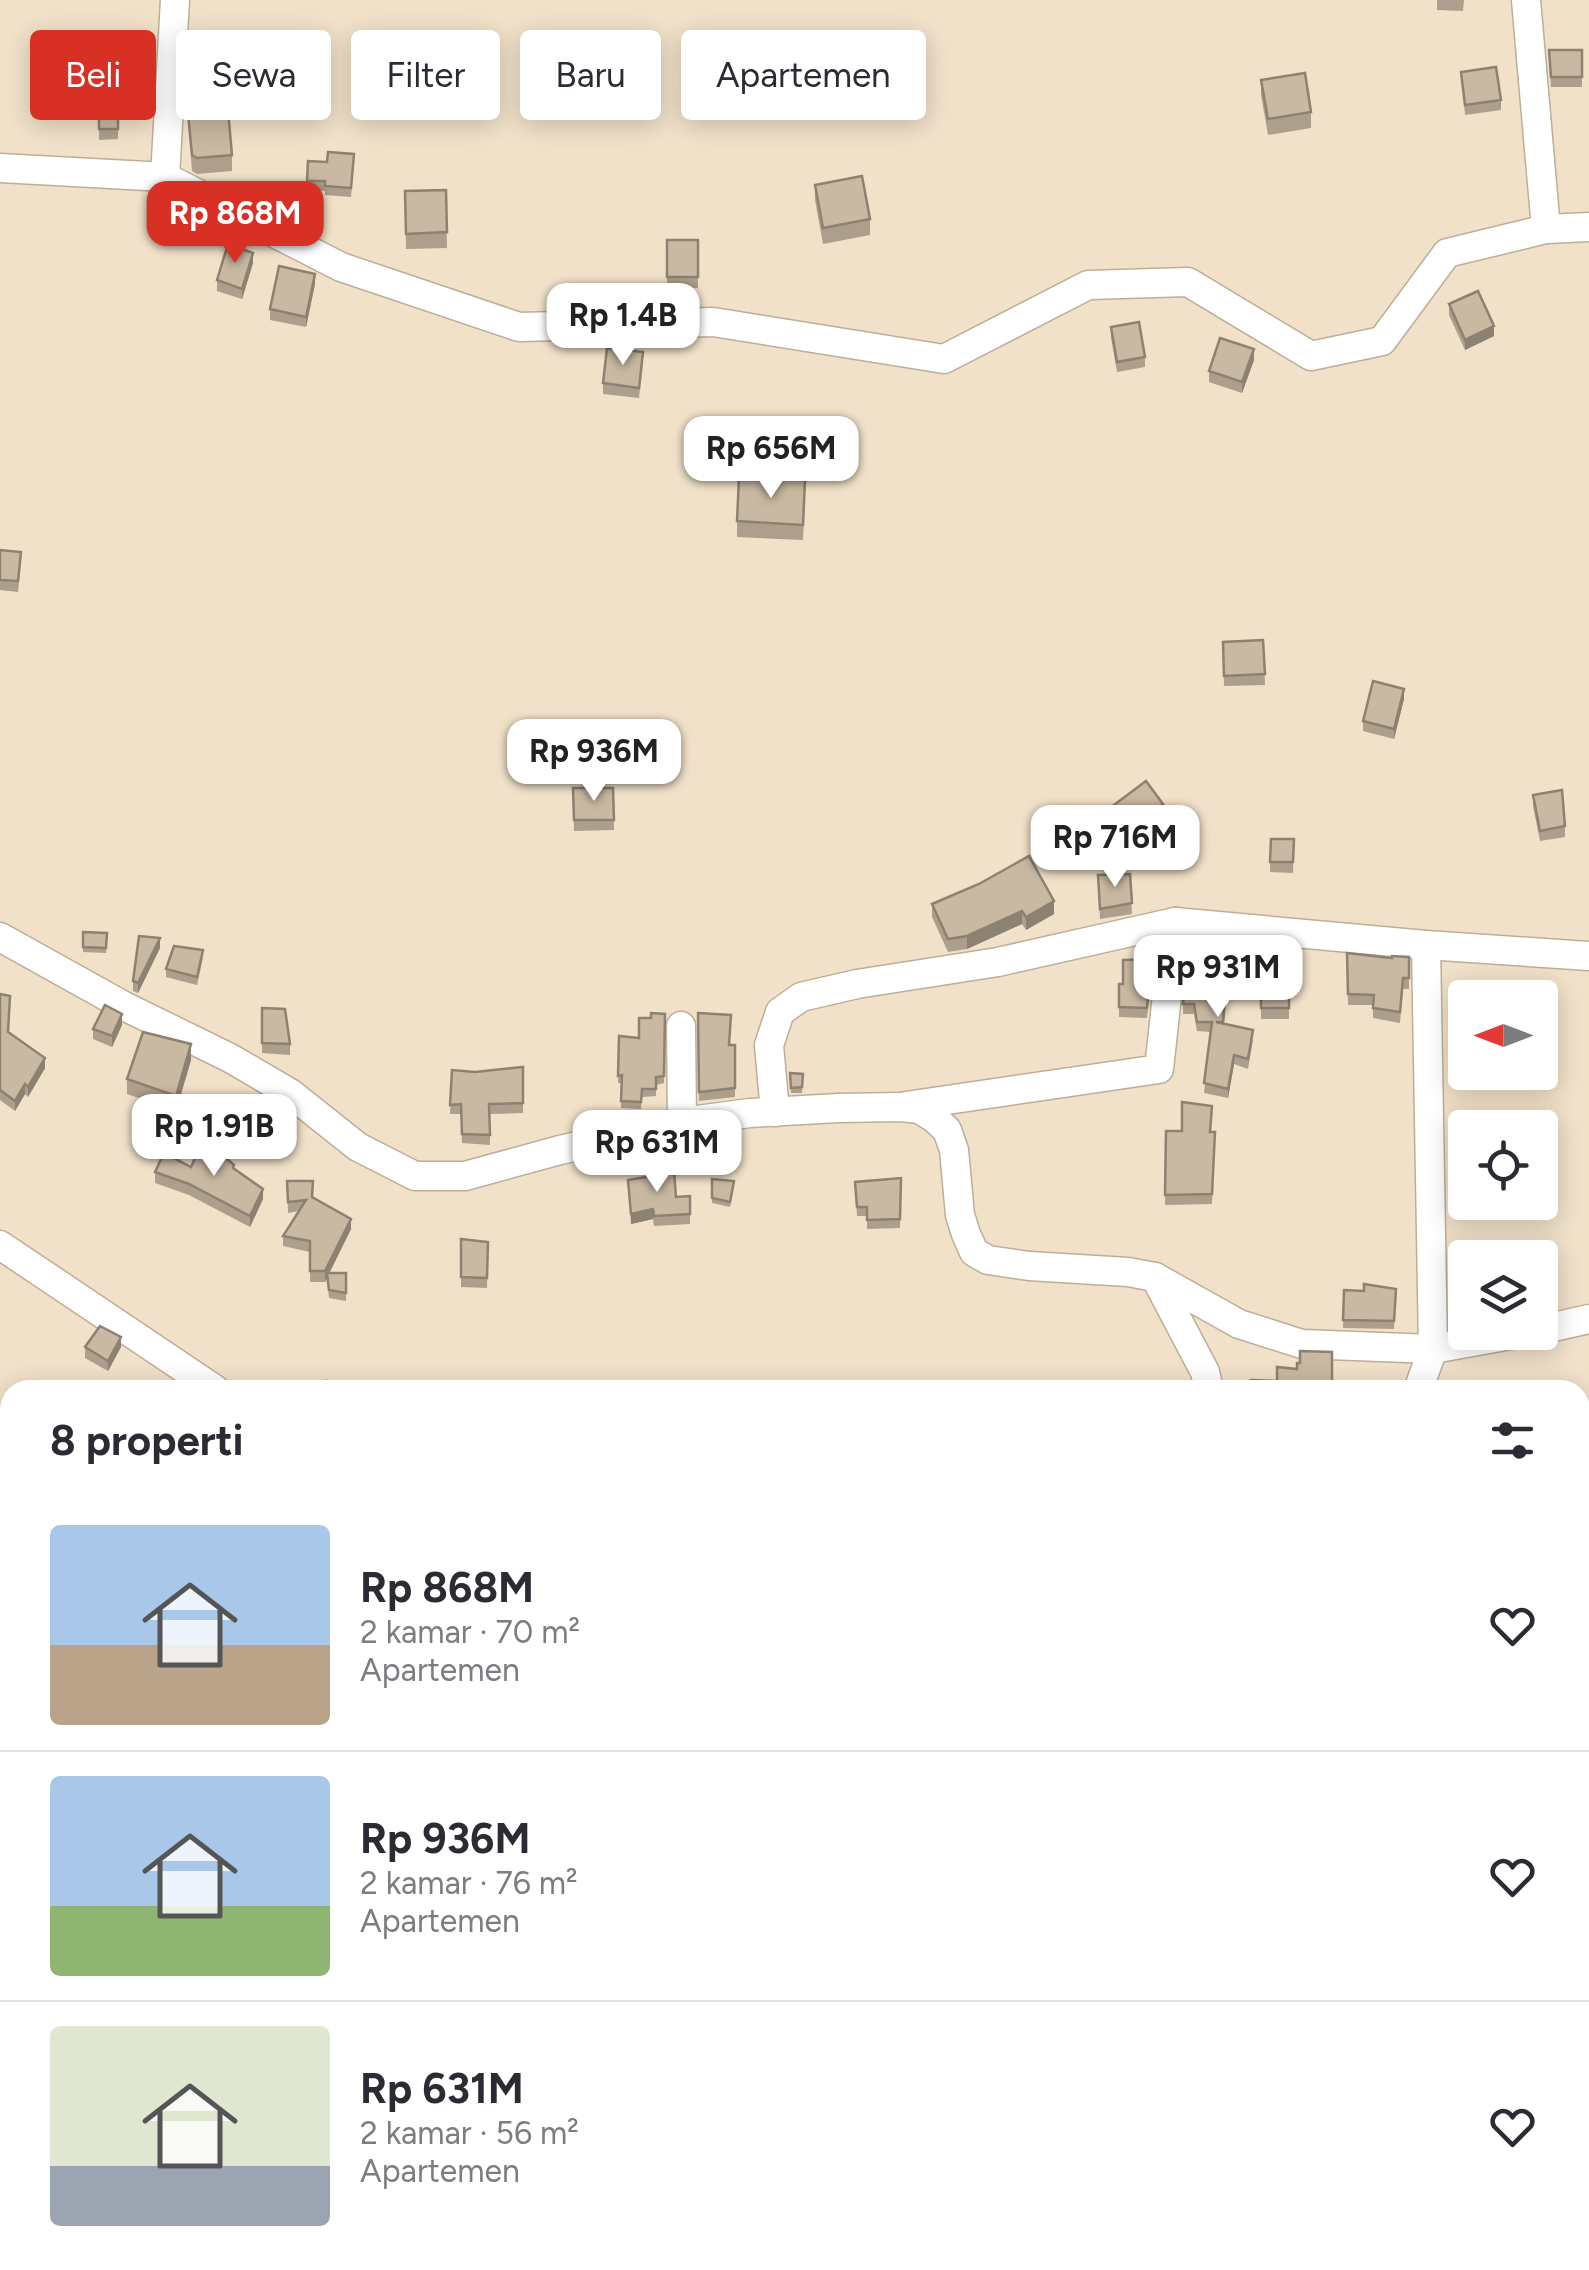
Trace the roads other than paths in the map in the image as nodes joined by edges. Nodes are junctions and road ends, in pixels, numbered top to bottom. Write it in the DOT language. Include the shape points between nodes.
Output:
graph roads {
  1 [pos="175,0"];
  2 [pos="1526,0"];
  3 [pos="0,168"];
  4 [pos="165,176"];
  5 [pos="1589,227"];
  6 [pos="1546,228"];
  7 [pos="1175,922"];
  8 [pos="0,937"];
  9 [pos="1426,945"];
  10 [pos="1589,956"];
  11 [pos="681,1026"];
  12 [pos="901,1107"];
  13 [pos="775,1112"];
  14 [pos="682,1122"];
  15 [pos="0,1246"];
  16 [pos="1155,1277"];
  17 [pos="1589,1319"];
  18 [pos="1558,1326"];
  19 [pos="1448,1346"];
  20 [pos="1433,1349"];
  21 [pos="201,1380"];
  22 [pos="1207,1380"];
  23 [pos="1422,1380"];
  1 -- 4 [label="street"];
  2 -- 6 [label="street"];
  3 -- 4 [label="street"];
  4 -- 6 [label="street" via="341,266 519,327 713,322 944,359 1088,285 1188,282 1311,356 1382,340 1447,253"];
  5 -- 6 [label="street"];
  7 -- 9 [label="street"];
  7 -- 12 [label="street" via="1159,1069"];
  7 -- 13 [label="street" via="801,997 780,1012 769,1045"];
  8 -- 14 [label="street" via="260,1075 358,1147 414,1176 465,1176"];
  9 -- 10 [label="street"];
  9 -- 20 [label="street"];
  11 -- 14 [label="street"];
  12 -- 13 [label="street"];
  12 -- 16 [label="street" via="919,1109 948,1130 960,1215 974,1252 1029,1266"];
  13 -- 14 [label="street"];
  15 -- 21 [label="street"];
  16 -- 20 [label="street" via="1239,1324 1302,1344"];
  16 -- 22 [label="street"];
  17 -- 18 [label="street"];
  19 -- 20 [label="street"];
  20 -- 23 [label="street"];
}
